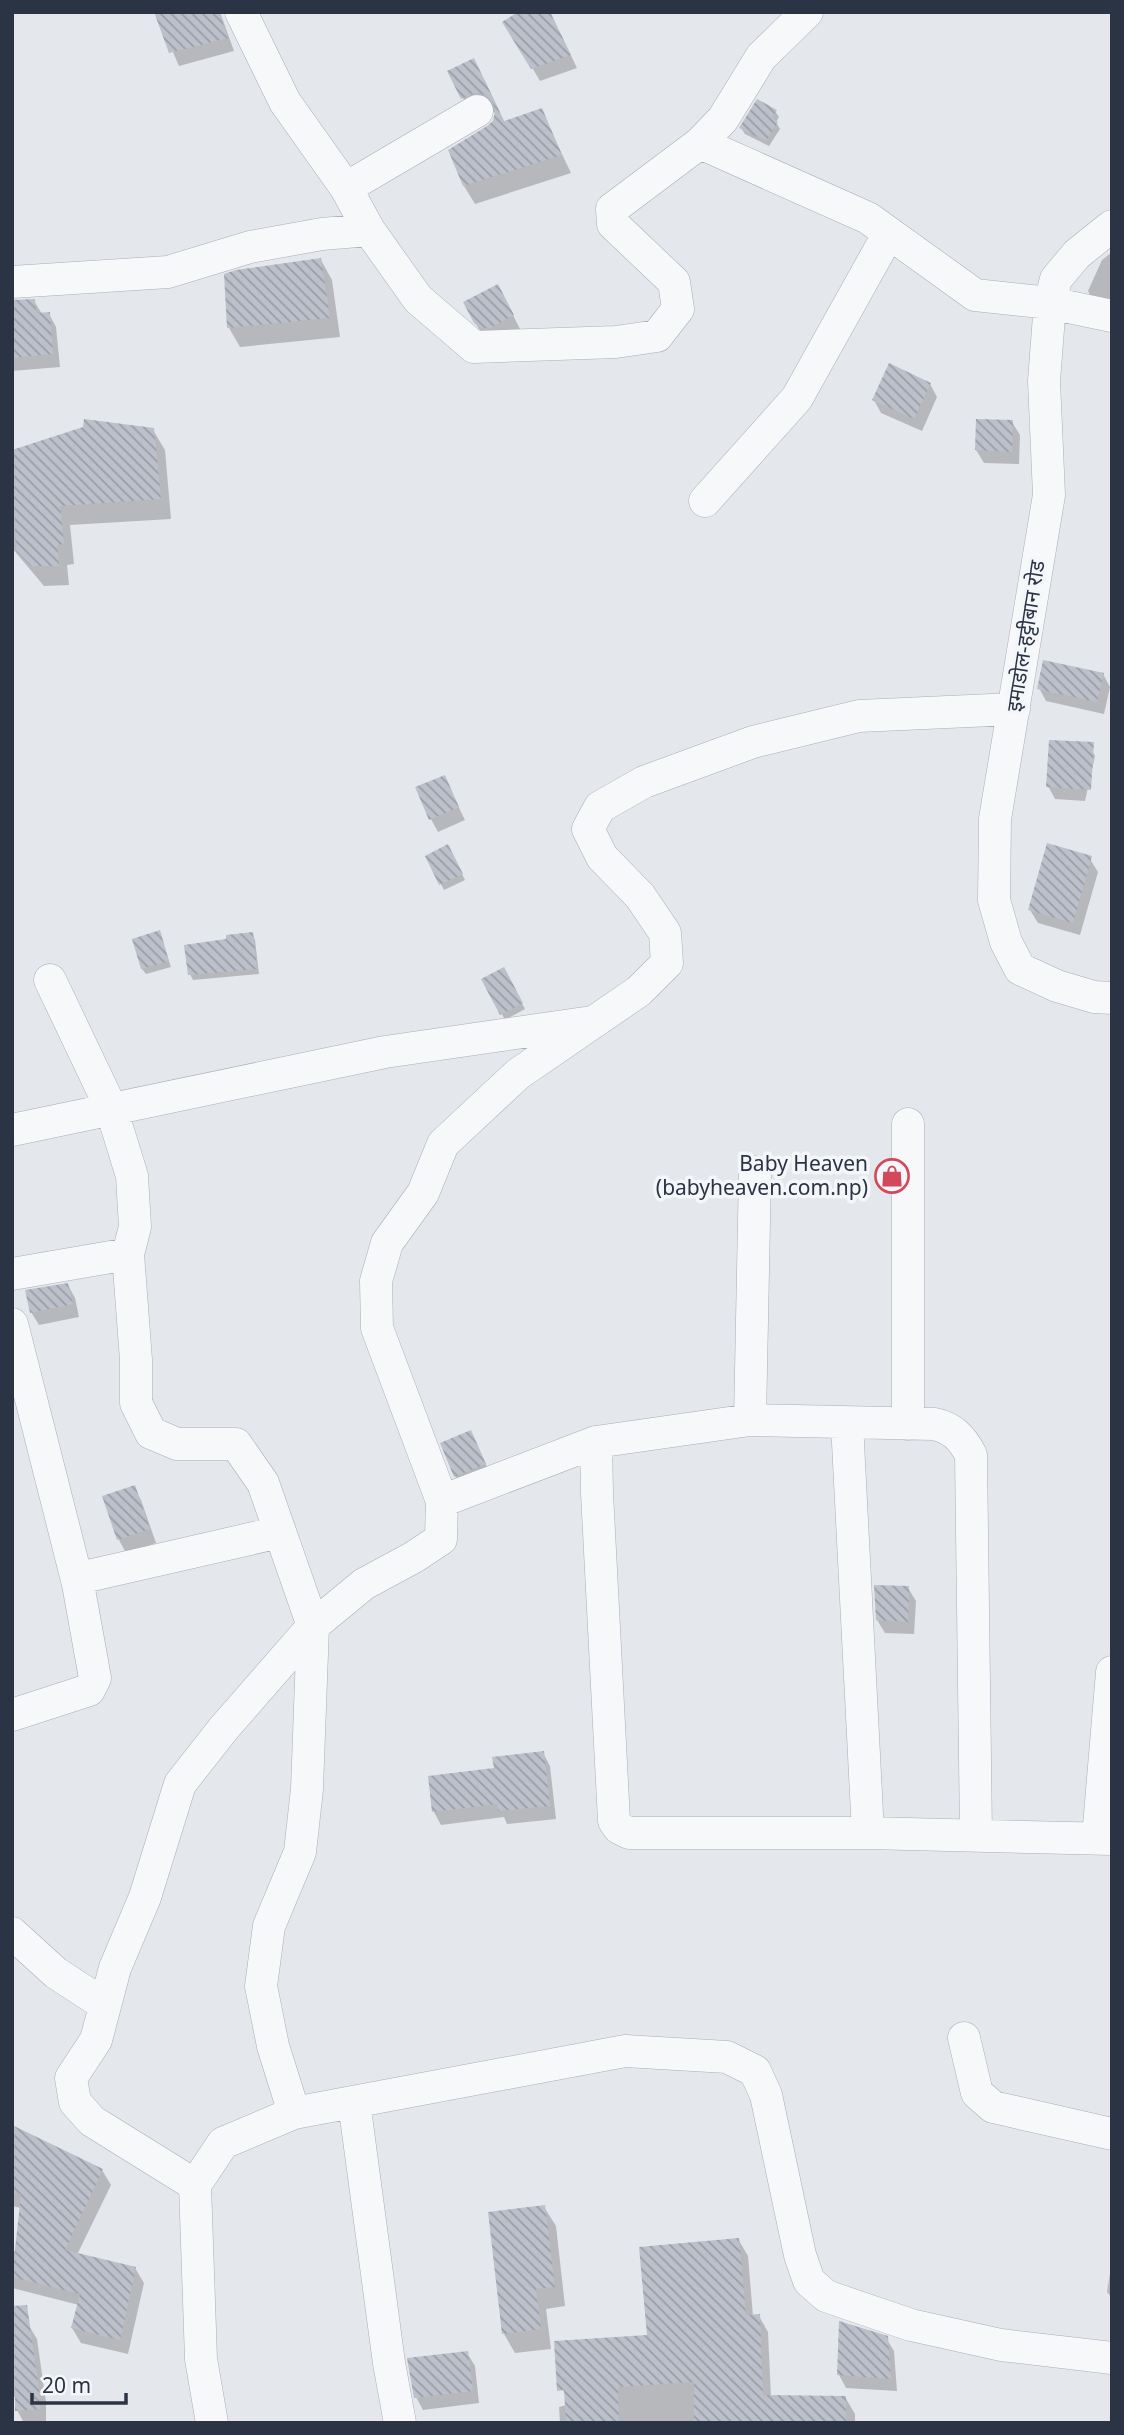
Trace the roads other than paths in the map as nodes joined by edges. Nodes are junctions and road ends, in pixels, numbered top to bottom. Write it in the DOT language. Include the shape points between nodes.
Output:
graph roads {
  1 [pos="241,12"];
  2 [pos="807,12"];
  3 [pos="477,111"];
  4 [pos="700,143"];
  5 [pos="346,188"];
  6 [pos="1112,226"];
  7 [pos="369,230"];
  8 [pos="889,233"];
  9 [pos="12,282"];
  10 [pos="1050,303"];
  11 [pos="1112,316"];
  12 [pos="705,501"];
  13 [pos="1014,709"];
  14 [pos="50,980"];
  15 [pos="1112,998"];
  16 [pos="593,1022"];
  17 [pos="111,1108"];
  18 [pos="908,1124"];
  19 [pos="12,1130"];
  20 [pos="755,1172"];
  21 [pos="128,1254"];
  22 [pos="12,1275"];
  23 [pos="12,1324"];
  24 [pos="750,1420"];
  25 [pos="847,1423"];
  26 [pos="908,1424"];
  27 [pos="596,1442"];
  28 [pos="442,1501"];
  29 [pos="280,1532"];
  30 [pos="78,1584"];
  31 [pos="313,1626"];
  32 [pos="1112,1672"];
  33 [pos="12,1715"];
  34 [pos="868,1833"];
  35 [pos="976,1835"];
  36 [pos="1105,1838"];
  37 [pos="12,1933"];
  38 [pos="105,2005"];
  39 [pos="964,2038"];
  40 [pos="354,2102"];
  41 [pos="294,2113"];
  42 [pos="1112,2134"];
  43 [pos="195,2185"];
  44 [pos="1112,2358"];
  45 [pos="212,2423"];
  46 [pos="400,2423"];
  1 -- 5 [label="street" via="285,102"];
  2 -- 4 [label="street" via="761,57 723,119"];
  3 -- 5 [label="street"];
  4 -- 7 [label="street" via="612,209 613,224 674,282 678,309 657,336 616,342 474,347 418,299"];
  4 -- 8 [label="street" via="867,218"];
  5 -- 7 [label="street"];
  6 -- 10 [label="street, इमाडोल-हट्टीबान रोड" via="1077,254 1056,279"];
  7 -- 9 [label="street" via="250,247 168,272"];
  8 -- 10 [label="street" via="975,295"];
  8 -- 12 [label="street" via="797,398"];
  10 -- 11 [label="street"];
  10 -- 13 [label="street, इमाडोल-हट्टीबान रोड" via="1044,381 1049,495"];
  13 -- 15 [label="street, इमाडोल-हट्टीबान रोड" via="995,819 995,900 1006,942 1020,970 1094,997"];
  13 -- 16 [label="street" via="859,716 753,742 644,782 600,807 588,829 602,857 640,896 665,933 667,963 639,991"];
  14 -- 17 [label="street"];
  16 -- 17 [label="street" via="384,1052"];
  16 -- 28 [label="street" via="518,1073 443,1144 423,1193 387,1243 376,1281 377,1328"];
  17 -- 19 [label="street"];
  17 -- 21 [label="street" via="132,1177 135,1227"];
  18 -- 26 [label="street"];
  20 -- 24 [label="street"];
  21 -- 22 [label="street"];
  21 -- 29 [label="street" via="136,1403 150,1433 177,1444 236,1444 263,1482"];
  23 -- 30 [label="street"];
  24 -- 25 [label="street"];
  24 -- 27 [label="street"];
  25 -- 26 [label="street"];
  25 -- 34 [label="street"];
  26 -- 35 [label="street" via="946,1427 962,1439 971,1455"];
  27 -- 28 [label="street"];
  27 -- 34 [label="street" via="614,1821 629,1833"];
  28 -- 31 [label="street" via="440,1539 364,1584"];
  29 -- 30 [label="street" via="88,1576"];
  29 -- 31 [label="street"];
  30 -- 33 [label="street" via="95,1678 89,1690"];
  31 -- 38 [label="street" via="180,1784"];
  31 -- 41 [label="street" via="300,1852 269,1926 261,1986 272,2046"];
  32 -- 36 [label="street"];
  34 -- 35 [label="street"];
  35 -- 36 [label="street"];
  37 -- 38 [label="street" via="56,1973"];
  38 -- 43 [label="street" via="96,2040 71,2078 75,2102 92,2121"];
  39 -- 42 [label="street" via="977,2094 993,2107"];
  40 -- 41 [label="street"];
  40 -- 44 [label="street" via="625,2051 727,2057 755,2071 766,2095 800,2255 809,2281 826,2296 911,2325 1001,2345"];
  40 -- 46 [label="street"];
  41 -- 43 [label="street" via="222,2143"];
  43 -- 45 [label="street" via="201,2359"];
}
